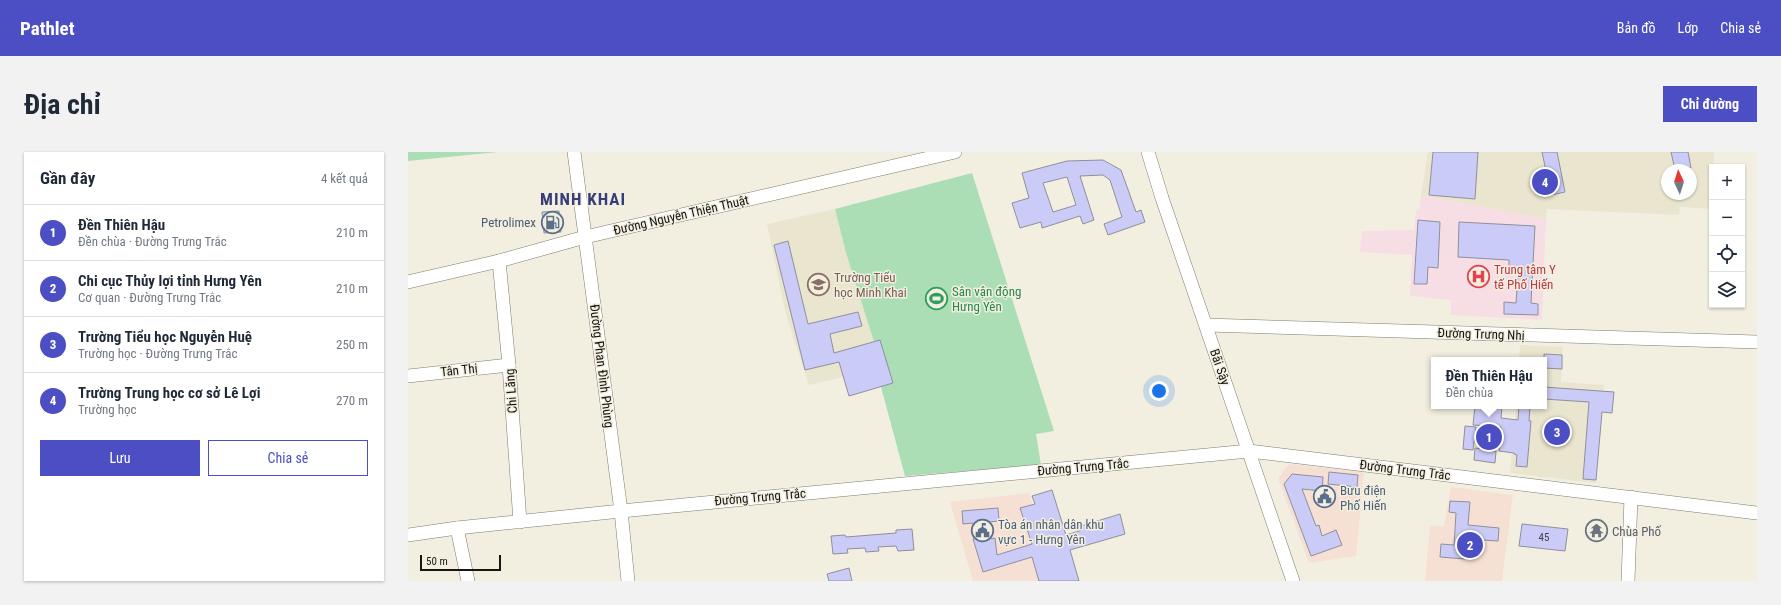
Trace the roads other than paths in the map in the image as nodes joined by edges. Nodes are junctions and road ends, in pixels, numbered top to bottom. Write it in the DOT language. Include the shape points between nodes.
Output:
graph roads {
  1 [pos="574,152"];
  2 [pos="955,152"];
  3 [pos="1148,152"];
  4 [pos="585,237"];
  5 [pos="499,261"];
  6 [pos="408,282"];
  7 [pos="1206,325"];
  8 [pos="1757,342"];
  9 [pos="509,365"];
  10 [pos="408,376"];
  11 [pos="1249,452"];
  12 [pos="1631,497"];
  13 [pos="621,510"];
  14 [pos="1757,513"];
  15 [pos="520,522"];
  16 [pos="457,528"];
  17 [pos="408,535"];
  18 [pos="468,581"];
  19 [pos="628,581"];
  20 [pos="1294,581"];
  21 [pos="1628,581"];
  1 -- 4 [label="street, Đường Phan Đình Phùng"];
  2 -- 4 [label="street, Đường Nguyễn Thiện Thuật"];
  3 -- 7 [label="street, Bãi Sậy"];
  4 -- 5 [label="street, Đường Nguyễn Thiện Thuật"];
  4 -- 13 [label="street, Đường Phan Đình Phùng"];
  5 -- 6 [label="street, Đường Nguyễn Thiện Thuật"];
  5 -- 9 [label="street, Chi Lăng"];
  7 -- 8 [label="street, Đường Trưng Nhị"];
  7 -- 11 [label="street, Bãi Sậy"];
  9 -- 10 [label="street, Tân Thị"];
  9 -- 15 [label="street, Chi Lăng"];
  11 -- 12 [label="street, Đường Trưng Trắc"];
  11 -- 13 [label="street, Đường Trưng Trắc"];
  11 -- 20 [label="street, Bãi Sậy"];
  12 -- 14 [label="street, Đường Trưng Trắc"];
  12 -- 21 [label="street"];
  13 -- 15 [label="street, Đường Trưng Trắc"];
  13 -- 19 [label="street, Đường Phan Đình Phùng"];
  15 -- 16 [label="street, Đường Trưng Trắc"];
  16 -- 17 [label="street, Đường Trưng Trắc"];
  16 -- 18 [label="street"];
}
